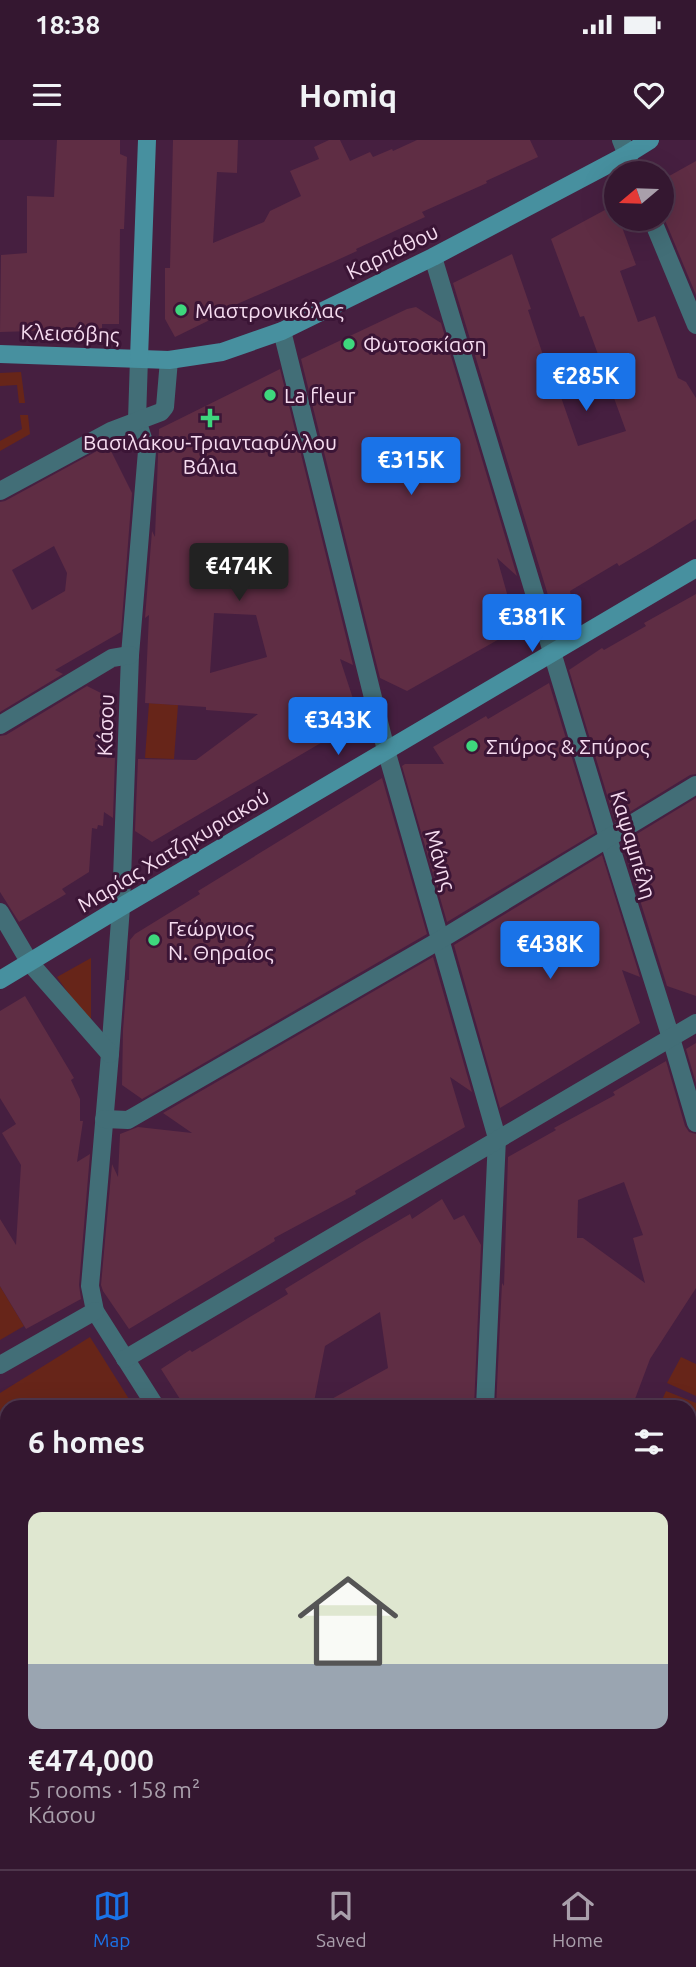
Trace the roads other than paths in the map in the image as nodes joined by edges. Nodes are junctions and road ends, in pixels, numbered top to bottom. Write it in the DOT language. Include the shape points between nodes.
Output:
graph roads {
  1 [pos="147,140"];
  2 [pos="650,140"];
  3 [pos="624,148"];
  4 [pos="657,231"];
  5 [pos="433,257"];
  6 [pos="695,320"];
  7 [pos="282,331"];
  8 [pos="0,354"];
  9 [pos="139,358"];
  10 [pos="169,360"];
  11 [pos="137,420"];
  12 [pos="0,491"];
  13 [pos="696,568"];
  14 [pos="552,654"];
  15 [pos="130,655"];
  16 [pos="0,725"];
  17 [pos="386,750"];
  18 [pos="696,785"];
  19 [pos="608,838"];
  20 [pos="121,907"];
  21 [pos="0,912"];
  22 [pos="440,940"];
  23 [pos="30,963"];
  24 [pos="0,980"];
  25 [pos="696,1023"];
  26 [pos="671,1038"];
  27 [pos="110,1054"];
  28 [pos="104,1119"];
  29 [pos="696,1124"];
  30 [pos="497,1138"];
  31 [pos="95,1311"];
  32 [pos="125,1359"];
  33 [pos="0,1365"];
  34 [pos="151,1400"];
  35 [pos="485,1400"];
  1 -- 9 [label="street, Κάσου"];
  2 -- 3 [label="street, Καρπάθου"];
  3 -- 5 [label="street, Καρπάθου"];
  4 -- 6 [label="street"];
  5 -- 7 [label="street, Καρπάθου"];
  5 -- 14 [label="street, Καψαμπέλη"];
  7 -- 10 [label="street, Καρπάθου" via="222,352"];
  7 -- 17 [label="street, Μάνης"];
  8 -- 9 [label="street, Κλεισόβης"];
  9 -- 10 [label="street, Καρπάθου"];
  9 -- 11 [label="street, Κάσου"];
  10 -- 11 [label="street" via="165,407 152,417"];
  11 -- 12 [label="street"];
  11 -- 15 [label="street, Κάσου" via="146,451"];
  13 -- 14 [label="street, Μαρίας Χατζηκυριακού"];
  14 -- 17 [label="street, Μαρίας Χατζηκυριακού"];
  14 -- 19 [label="street, Καψαμπέλη"];
  15 -- 16 [label="street" via="112,658"];
  15 -- 20 [label="street, Κάσου"];
  17 -- 20 [label="street, Μαρίας Χατζηκυριακού"];
  17 -- 22 [label="street, Μάνης"];
  18 -- 19 [label="street"];
  19 -- 22 [label="street"];
  19 -- 26 [label="street, Καψαμπέλη"];
  20 -- 23 [label="street, Μαρίας Χατζηκυριακού"];
  20 -- 27 [label="street, Κάσου"];
  21 -- 23 [label="street"];
  22 -- 28 [label="street" via="128,1120"];
  22 -- 30 [label="street, Μάνης"];
  23 -- 24 [label="street, Μαρίας Χατζηκυριακού"];
  23 -- 27 [label="street"];
  25 -- 26 [label="street"];
  26 -- 29 [label="street, Καψαμπέλη"];
  26 -- 30 [label="street"];
  27 -- 28 [label="street, Κάσου"];
  28 -- 31 [label="street, Κάσου" via="90,1286"];
  30 -- 32 [label="street"];
  30 -- 35 [label="street, Μάνης"];
  31 -- 32 [label="street"];
  31 -- 33 [label="street"];
  32 -- 34 [label="street"];
}
